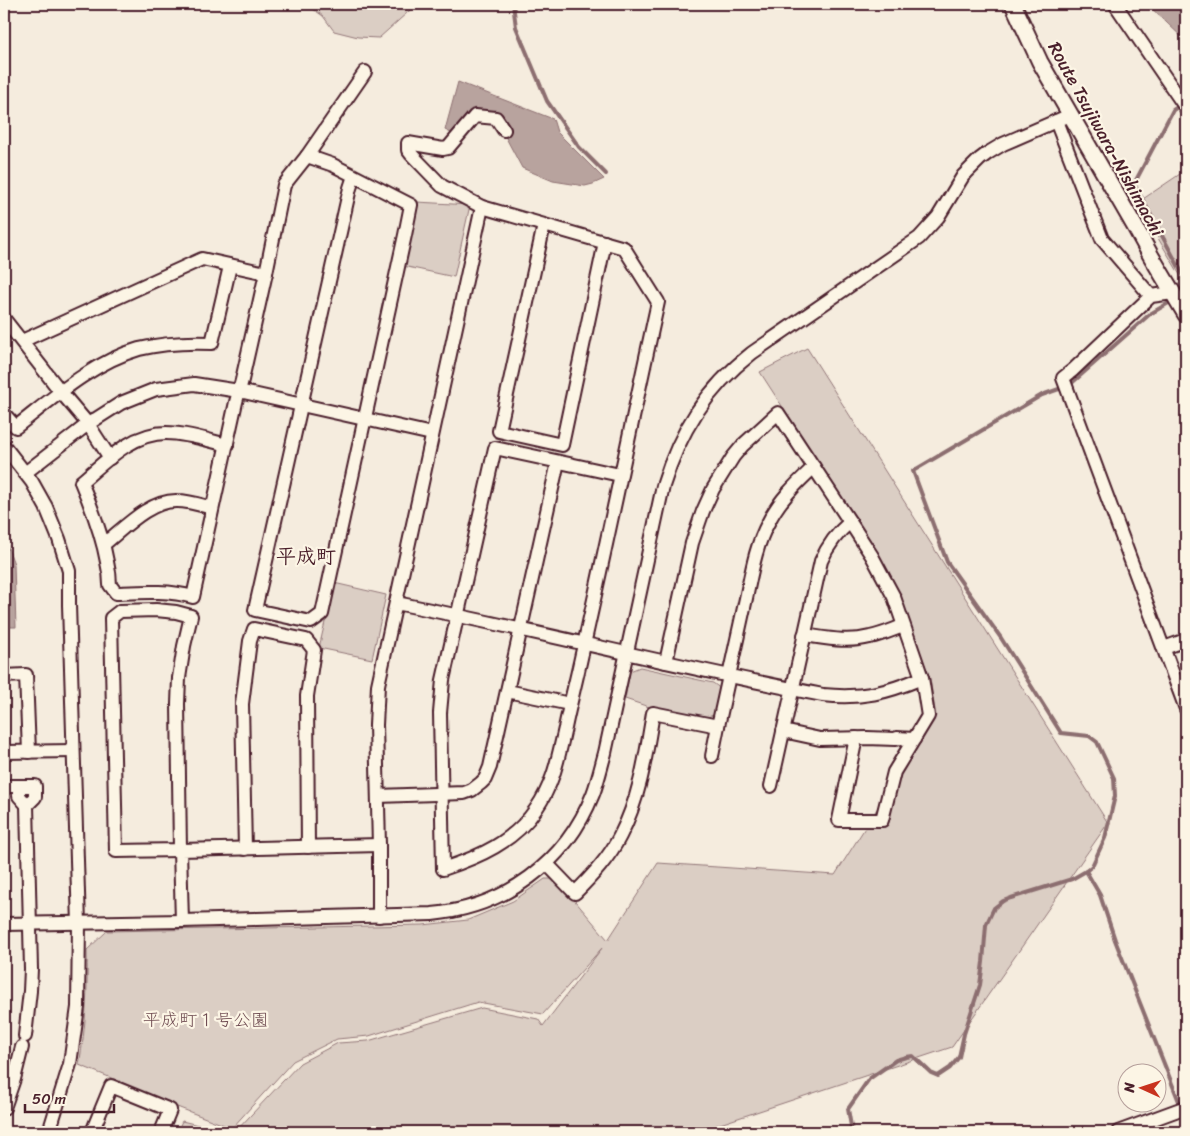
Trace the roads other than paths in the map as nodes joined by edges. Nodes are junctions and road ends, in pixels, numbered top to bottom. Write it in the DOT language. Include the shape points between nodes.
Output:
graph roads {
  1 [pos="1013,4"];
  2 [pos="1115,4"];
  3 [pos="364,72"];
  4 [pos="1186,108"];
  5 [pos="1070,115"];
  6 [pos="1056,121"];
  7 [pos="504,130"];
  8 [pos="307,156"];
  9 [pos="354,176"];
  10 [pos="482,207"];
  11 [pos="544,225"];
  12 [pos="605,242"];
  13 [pos="230,266"];
  14 [pos="266,273"];
  15 [pos="1151,296"];
  16 [pos="1178,302"];
  17 [pos="4,319"];
  18 [pos="22,341"];
  19 [pos="240,391"];
  20 [pos="61,392"];
  21 [pos="302,404"];
  22 [pos="4,414"];
  23 [pos="365,418"];
  24 [pos="88,424"];
  25 [pos="432,434"];
  26 [pos="227,445"];
  27 [pos="4,446"];
  28 [pos="110,458"];
  29 [pos="558,462"];
  30 [pos="814,467"];
  31 [pos="25,473"];
  32 [pos="620,475"];
  33 [pos="212,508"];
  34 [pos="850,522"];
  35 [pos="104,544"];
  36 [pos="396,603"];
  37 [pos="458,615"];
  38 [pos="903,626"];
  39 [pos="520,629"];
  40 [pos="804,635"];
  41 [pos="1186,640"];
  42 [pos="584,643"];
  43 [pos="1164,648"];
  44 [pos="626,654"];
  45 [pos="666,662"];
  46 [pos="4,676"];
  47 [pos="729,676"];
  48 [pos="922,678"];
  49 [pos="792,689"];
  50 [pos="507,691"];
  51 [pos="570,704"];
  52 [pos="1186,709"];
  53 [pos="718,726"];
  54 [pos="783,732"];
  55 [pos="856,738"];
  56 [pos="914,739"];
  57 [pos="73,751"];
  58 [pos="4,752"];
  59 [pos="28,752"];
  60 [pos="712,756"];
  61 [pos="4,786"];
  62 [pos="771,786"];
  63 [pos="442,794"];
  64 [pos="378,796"];
  65 [pos="379,846"];
  66 [pos="308,847"];
  67 [pos="245,849"];
  68 [pos="180,850"];
  69 [pos="547,864"];
  70 [pos="379,916"];
  71 [pos="182,921"];
  72 [pos="4,924"];
  73 [pos="29,924"];
  74 [pos="79,924"];
  75 [pos="1186,1107"];
  76 [pos="4,1108"];
  77 [pos="49,1132"];
  78 [pos="92,1132"];
  79 [pos="161,1132"];
  80 [pos="1118,1132"];
  1 -- 5 [label="main road, Route Tsujiwara-Nishimachi"];
  2 -- 4 [label="street"];
  3 -- 8 [label="street"];
  5 -- 6 [label="street"];
  5 -- 16 [label="main road, Route Tsujiwara-Nishimachi"];
  6 -- 15 [label="street" via="1102,239"];
  6 -- 44 [label="street" via="1003,144 980,159 963,176 938,217 919,238 752,353 731,370 705,399 685,431 663,486"];
  7 -- 10 [label="street" via="496,118 475,116 448,148 408,144 411,154 442,186"];
  8 -- 9 [label="street"];
  8 -- 14 [label="street" via="284,185"];
  9 -- 21 [label="street"];
  9 -- 23 [label="street" via="411,205"];
  10 -- 11 [label="street"];
  10 -- 25 [label="street"];
  11 -- 12 [label="street"];
  11 -- 12 [label="street" via="499,431 562,445"];
  12 -- 32 [label="street" via="624,248 658,302"];
  13 -- 14 [label="street"];
  13 -- 18 [label="street" via="202,259"];
  13 -- 20 [label="street" via="212,344 189,342 139,350 96,368"];
  14 -- 19 [label="street"];
  15 -- 16 [label="street"];
  15 -- 43 [label="street" via="1063,378"];
  17 -- 18 [label="street"];
  18 -- 20 [label="street"];
  19 -- 21 [label="street"];
  19 -- 24 [label="street" via="194,384 156,389 120,403"];
  19 -- 26 [label="street"];
  20 -- 22 [label="street" via="16,427"];
  20 -- 24 [label="street"];
  21 -- 23 [label="street"];
  21 -- 23 [label="street" via="255,610 311,622 322,614"];
  23 -- 25 [label="street"];
  24 -- 28 [label="street"];
  24 -- 31 [label="street"];
  25 -- 36 [label="street"];
  26 -- 28 [label="street" via="176,434 152,434 137,439"];
  26 -- 33 [label="street"];
  27 -- 31 [label="street"];
  28 -- 35 [label="street" via="81,482"];
  29 -- 32 [label="street"];
  29 -- 37 [label="street" via="495,448"];
  29 -- 39 [label="street"];
  30 -- 34 [label="street"];
  30 -- 45 [label="street" via="778,413 734,457 713,489 695,531"];
  30 -- 47 [label="street" via="784,497 763,533"];
  31 -- 57 [label="street" via="46,507 69,571"];
  32 -- 42 [label="street"];
  33 -- 35 [label="street" via="178,501 156,504"];
  33 -- 35 [label="street" via="193,597 174,593 116,593 110,585"];
  34 -- 38 [label="street" via="894,597"];
  34 -- 40 [label="street" via="839,531 821,561"];
  36 -- 37 [label="street"];
  36 -- 64 [label="street" via="378,685"];
  37 -- 39 [label="street"];
  37 -- 63 [label="street" via="441,693"];
  38 -- 40 [label="street" via="857,640"];
  38 -- 48 [label="street"];
  39 -- 42 [label="street"];
  39 -- 50 [label="street"];
  40 -- 49 [label="street"];
  41 -- 43 [label="street"];
  42 -- 44 [label="street"];
  42 -- 51 [label="street"];
  43 -- 52 [label="street"];
  44 -- 45 [label="street"];
  44 -- 69 [label="street" via="594,794 578,826"];
  45 -- 47 [label="street"];
  46 -- 59 [label="street" via="26,675"];
  47 -- 49 [label="street"];
  47 -- 53 [label="street"];
  48 -- 49 [label="street" via="865,696 823,695"];
  48 -- 56 [label="street" via="928,716"];
  49 -- 54 [label="street"];
  50 -- 51 [label="street"];
  50 -- 63 [label="street" via="485,779 464,793"];
  51 -- 63 [label="street" via="554,776 528,822 489,851 443,870"];
  53 -- 60 [label="street"];
  53 -- 69 [label="street" via="653,713 635,798 622,832 607,856 575,893"];
  54 -- 55 [label="street" via="820,739"];
  54 -- 62 [label="street"];
  55 -- 56 [label="street"];
  55 -- 56 [label="street" via="839,820 882,820 894,772"];
  57 -- 59 [label="street"];
  57 -- 74 [label="street"];
  58 -- 59 [label="street"];
  61 -- 73 [label="street" via="35,786 35,797 27,805"];
  63 -- 64 [label="street"];
  64 -- 65 [label="street"];
  65 -- 66 [label="street"];
  65 -- 70 [label="street"];
  66 -- 67 [label="street"];
  66 -- 67 [label="street" via="307,696 314,650 306,640 254,629 242,704"];
  67 -- 68 [label="street"];
  68 -- 68 [label="street" via="179,678 191,616 167,611 120,611 111,618 116,851"];
  68 -- 71 [label="street"];
  69 -- 70 [label="street" via="523,883 477,905 449,913"];
  70 -- 71 [label="street"];
  71 -- 74 [label="street"];
  72 -- 73 [label="street"];
  73 -- 74 [label="street"];
  73 -- 76 [label="street" via="30,991 23,1042"];
  74 -- 77 [label="street" via="78,1007 70,1064"];
  75 -- 80 [label="street"];
  78 -- 79 [label="street" via="111,1086 170,1110"];
}
